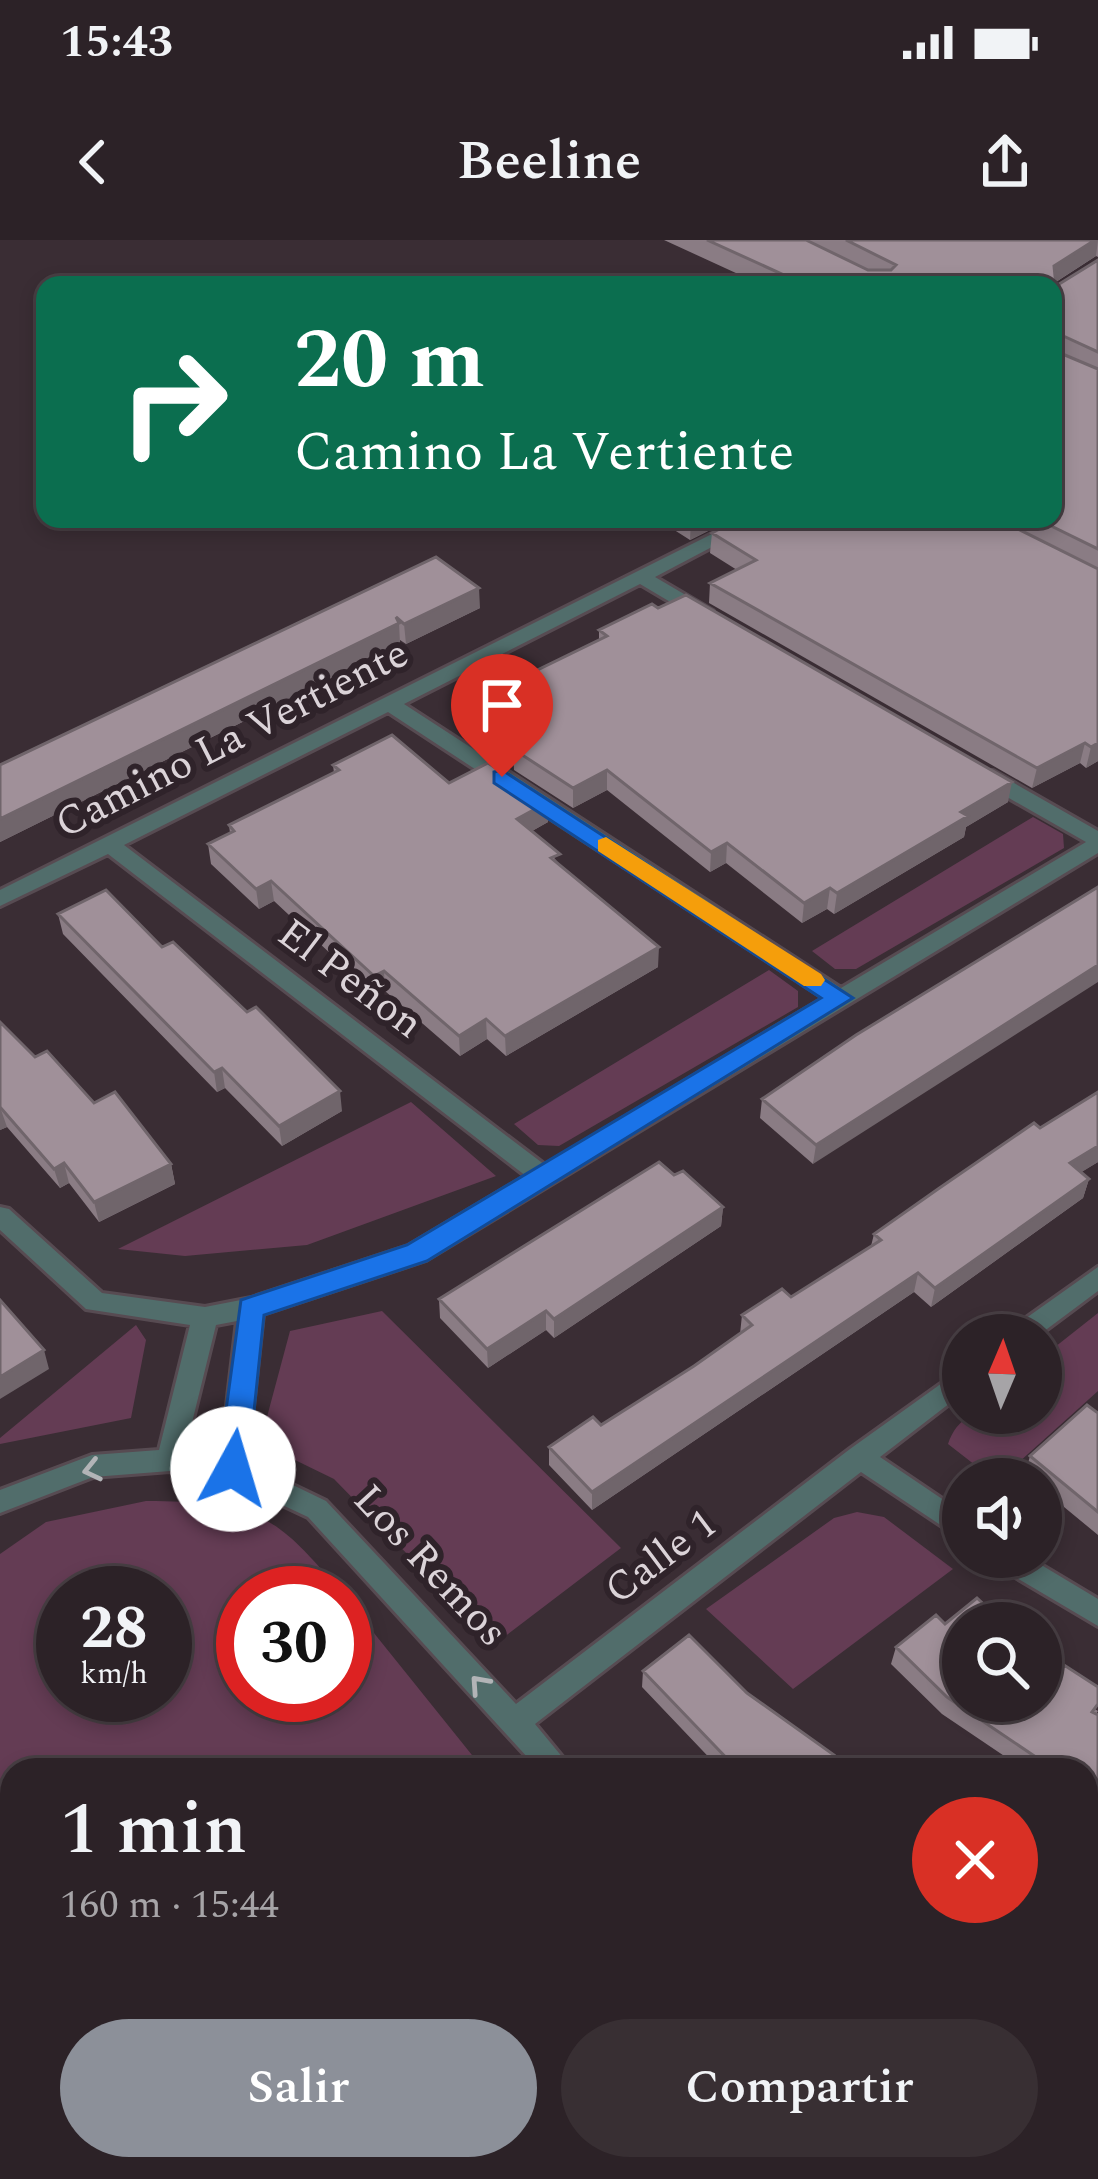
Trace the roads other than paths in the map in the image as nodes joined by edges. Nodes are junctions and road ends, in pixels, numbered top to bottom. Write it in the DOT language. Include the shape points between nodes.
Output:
graph roads {
  1 [pos="738,528"];
  2 [pos="641,577"];
  3 [pos="716,620"];
  4 [pos="390,704"];
  5 [pos="957,759"];
  6 [pos="1098,842"];
  7 [pos="109,844"];
  8 [pos="0,898"];
  9 [pos="840,998"];
  10 [pos="544,1177"];
  11 [pos="0,1216"];
  12 [pos="1098,1277"];
  13 [pos="251,1308"];
  14 [pos="1049,1314"];
  15 [pos="205,1317"];
  16 [pos="942,1395"];
  17 [pos="859,1457"];
  18 [pos="170,1460"];
  19 [pos="233,1469"];
  20 [pos="0,1502"];
  21 [pos="942,1514"];
  22 [pos="1039,1578"];
  23 [pos="1098,1614"];
  24 [pos="514,1723"];
  25 [pos="547,1758"];
  1 -- 2 [label="street, Camino La Vertiente"];
  2 -- 3 [label="street"];
  2 -- 4 [label="street, Camino La Vertiente"];
  4 -- 7 [label="street, Camino La Vertiente"];
  4 -- 9 [label="street"];
  5 -- 6 [label="street"];
  6 -- 9 [label="street"];
  7 -- 8 [label="street, Camino La Vertiente"];
  7 -- 10 [label="street, El Peñon"];
  9 -- 10 [label="street"];
  10 -- 13 [label="street" via="417,1253"];
  11 -- 15 [label="street" via="95,1302"];
  12 -- 14 [label="street"];
  13 -- 15 [label="street"];
  13 -- 19 [label="street"];
  15 -- 18 [label="street"];
  16 -- 17 [label="street, Calle 1"];
  17 -- 21 [label="street"];
  17 -- 24 [label="street, Calle 1"];
  18 -- 19 [label="street, Los Remos"];
  18 -- 20 [label="street, Los Remos, one-way" via="92,1466"];
  24 -- 19 [label="street, Los Remos, one-way" via="317,1509"];
  22 -- 23 [label="street"];
  24 -- 25 [label="street, Los Remos"];
}
